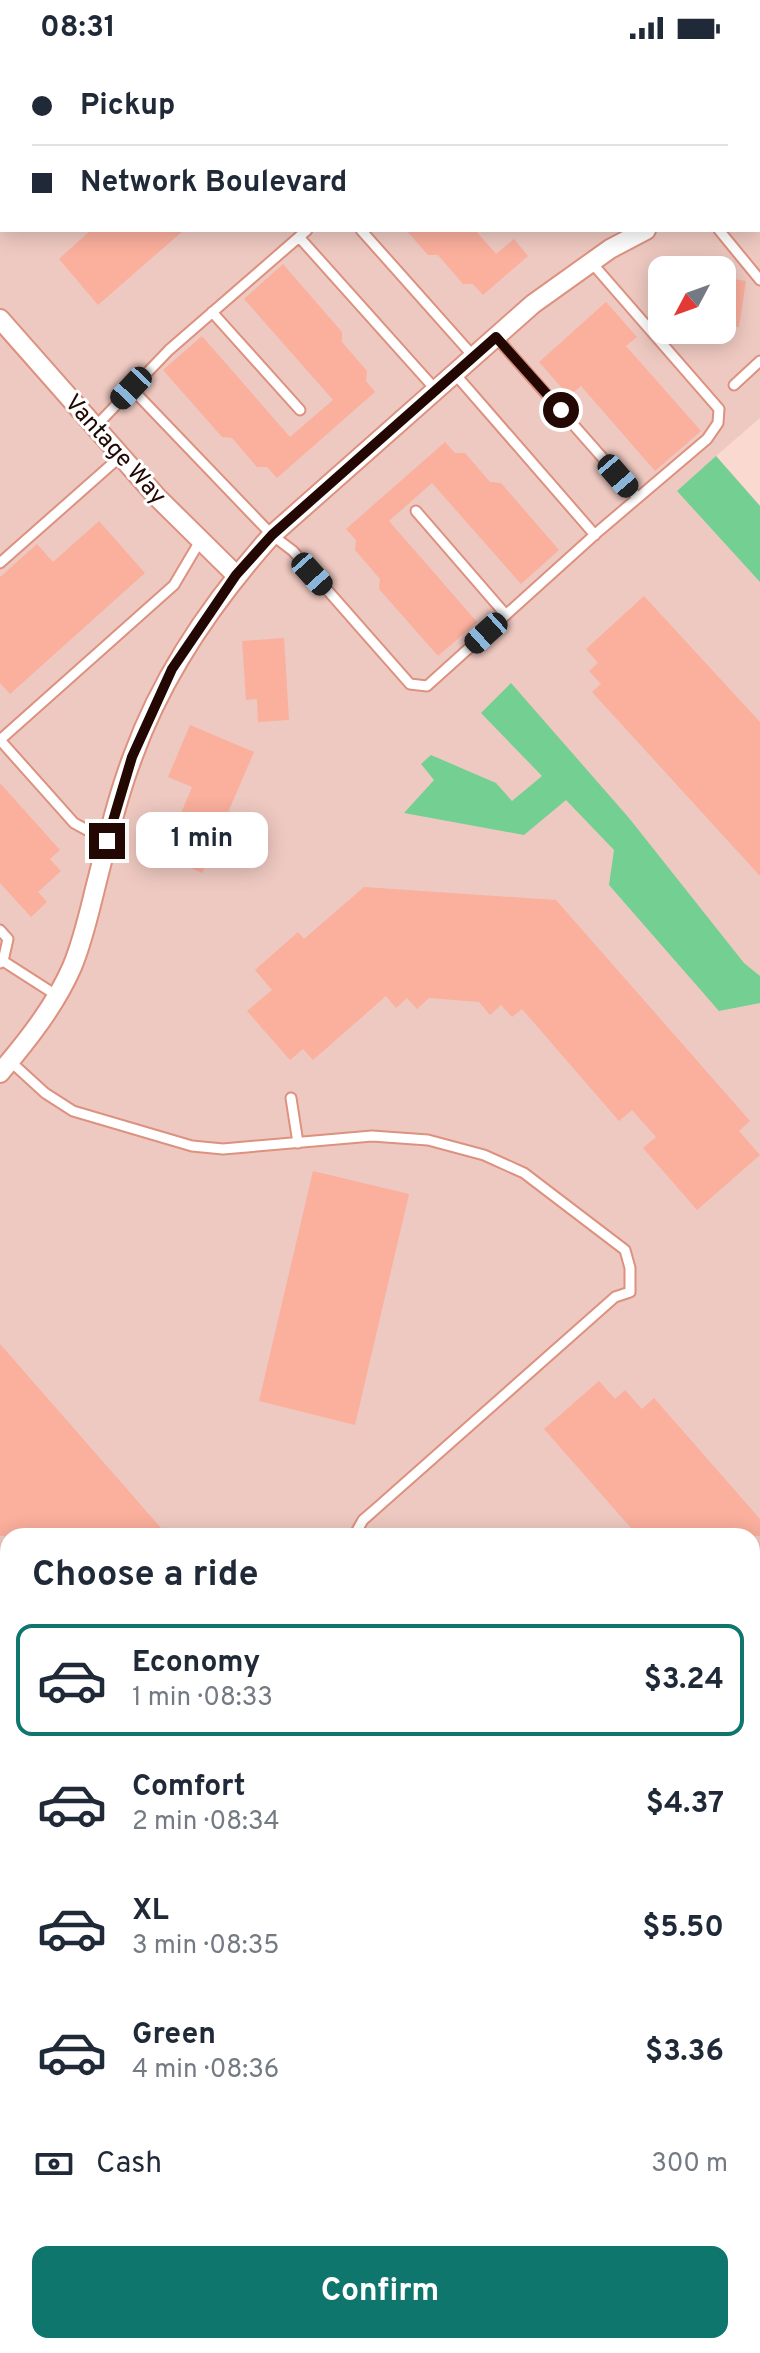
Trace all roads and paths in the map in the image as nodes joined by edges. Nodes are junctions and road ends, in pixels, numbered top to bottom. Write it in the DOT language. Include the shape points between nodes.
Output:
graph roads {
  1 [pos="363,232"];
  2 [pos="643,232"];
  3 [pos="721,232"];
  4 [pos="303,234"];
  5 [pos="591,262"];
  6 [pos="760,280"];
  7 [pos="212,312"];
  8 [pos="0,319"];
  9 [pos="496,337"];
  10 [pos="474,357"];
  11 [pos="760,361"];
  12 [pos="455,374"];
  13 [pos="734,385"];
  14 [pos="131,388"];
  15 [pos="436,390"];
  16 [pos="300,410"];
  17 [pos="95,427"];
  18 [pos="121,456"];
  19 [pos="638,498"];
  20 [pos="416,511"];
  21 [pos="272,535"];
  22 [pos="595,535"];
  23 [pos="201,540"];
  24 [pos="0,563"];
  25 [pos="236,575"];
  26 [pos="506,615"];
  27 [pos="0,740"];
  28 [pos="107,841"];
  29 [pos="0,930"];
  30 [pos="2,962"];
  31 [pos="56,995"];
  32 [pos="5,1067"];
  33 [pos="291,1098"];
  34 [pos="298,1143"];
  35 [pos="358,1528"];
  1 -- 10 [label="lane"];
  2 -- 5 [label="street"];
  3 -- 6 [label="lane"];
  4 -- 7 [label="lane"];
  4 -- 15 [label="lane"];
  5 -- 9 [label="street"];
  5 -- 19 [label="lane" via="719,409 718,423 707,439"];
  7 -- 14 [label="lane"];
  7 -- 16 [label="lane"];
  8 -- 17 [label="street, Vantage Way"];
  9 -- 10 [label="street"];
  9 -- 19 [label="lane"];
  10 -- 12 [label="street"];
  11 -- 13 [label="lane"];
  12 -- 15 [label="street"];
  12 -- 22 [label="lane"];
  14 -- 17 [label="lane"];
  14 -- 21 [label="lane"];
  15 -- 21 [label="street"];
  17 -- 18 [label="street, Vantage Way"];
  18 -- 23 [label="street, Vantage Way"];
  18 -- 24 [label="lane"];
  19 -- 22 [label="lane"];
  20 -- 26 [label="lane"];
  21 -- 25 [label="street"];
  21 -- 26 [label="lane" via="293,551 410,684 427,686"];
  22 -- 26 [label="lane"];
  23 -- 25 [label="street, Vantage Way"];
  23 -- 27 [label="lane" via="174,585"];
  25 -- 28 [label="street" via="172,669 132,757"];
  27 -- 28 [label="lane" via="74,823"];
  28 -- 31 [label="street" via="79,949"];
  29 -- 30 [label="lane" via="8,939"];
  30 -- 31 [label="lane"];
  31 -- 32 [label="street"];
  32 -- 34 [label="lane" via="73,1111 192,1146"];
  33 -- 34 [label="lane"];
  34 -- 35 [label="lane" via="372,1136 428,1140 484,1155 524,1173 625,1250 630,1268 630,1292 615,1297"];
}
